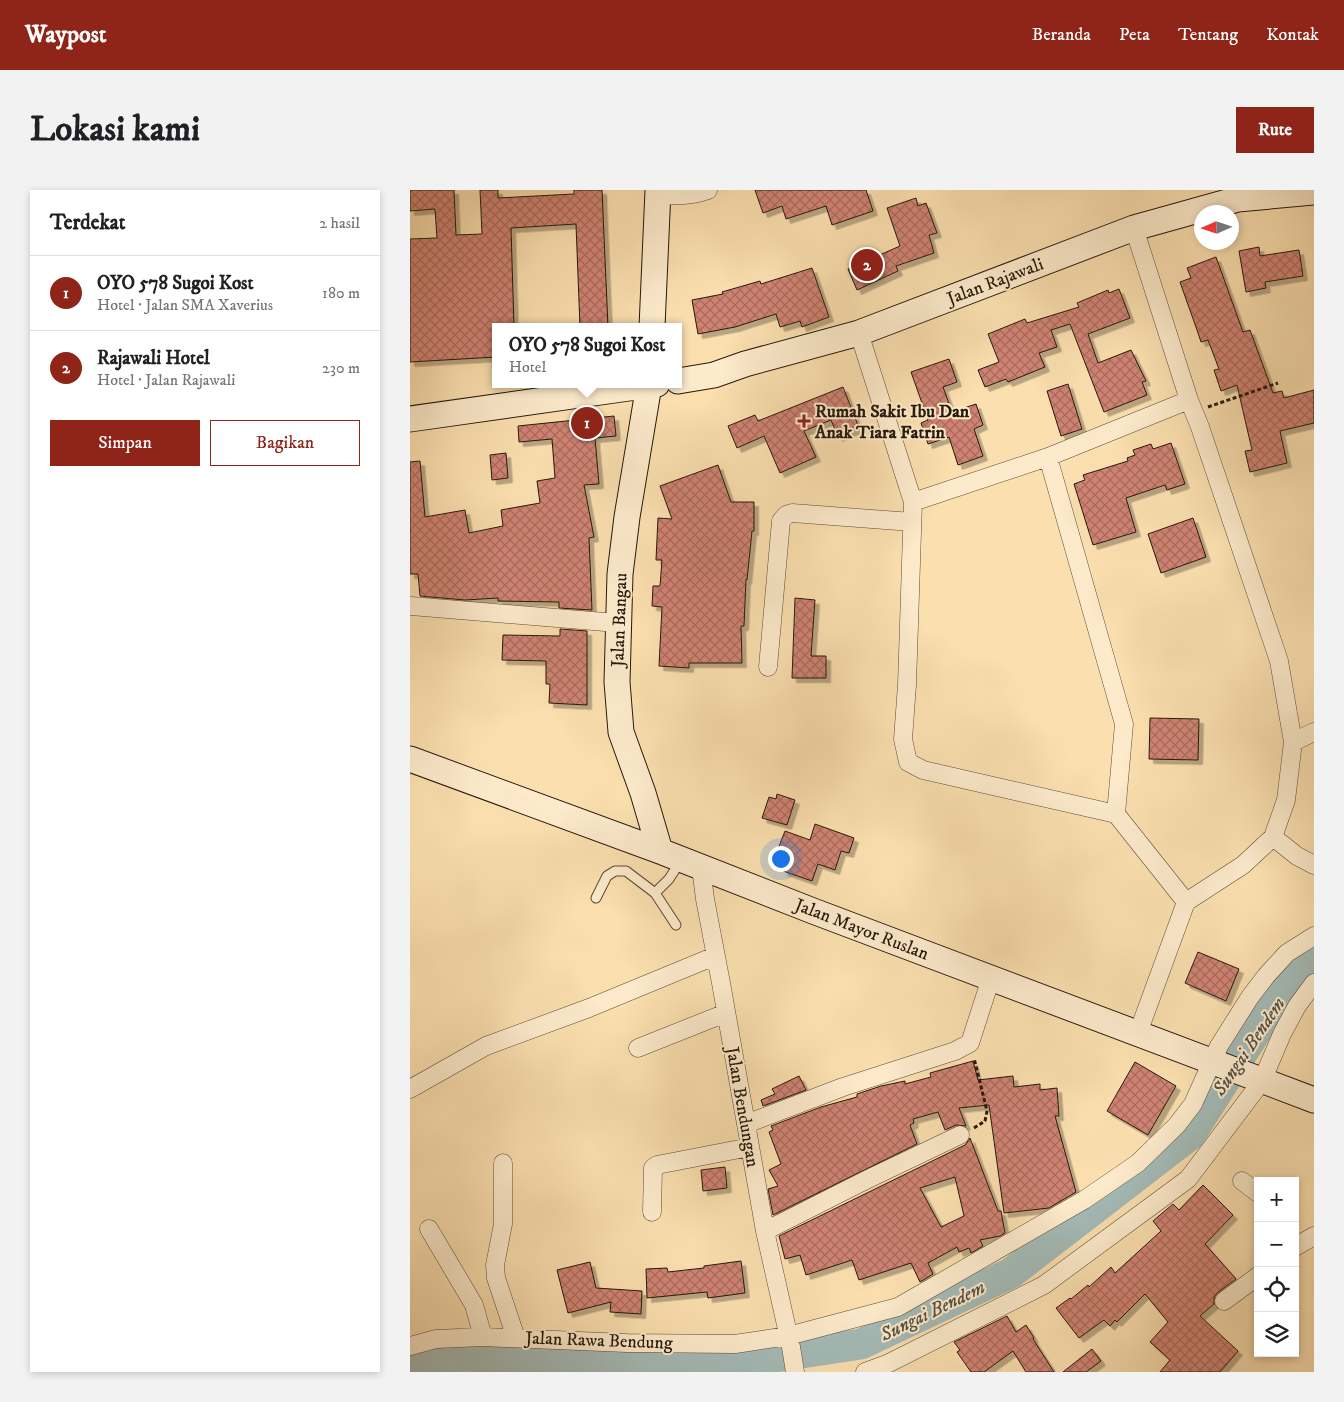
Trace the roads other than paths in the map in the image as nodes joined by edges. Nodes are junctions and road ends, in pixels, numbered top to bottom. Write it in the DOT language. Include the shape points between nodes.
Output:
graph roads {
  1 [pos="708,190"];
  2 [pos="658,193"];
  3 [pos="1238,194"];
  4 [pos="1313,196"];
  5 [pos="1134,228"];
  6 [pos="652,323"];
  7 [pos="859,334"];
  8 [pos="745,364"];
  9 [pos="682,370"];
  10 [pos="682,380"];
  11 [pos="627,388"];
  12 [pos="641,388"];
  13 [pos="1191,406"];
  14 [pos="410,420"];
  15 [pos="1048,457"];
  16 [pos="913,502"];
  17 [pos="912,522"];
  18 [pos="411,606"];
  19 [pos="617,623"];
  20 [pos="768,667"];
  21 [pos="1314,732"];
  22 [pos="1293,742"];
  23 [pos="410,759"];
  24 [pos="1116,814"];
  25 [pos="1273,837"];
  26 [pos="681,859"];
  27 [pos="1314,865"];
  28 [pos="655,893"];
  29 [pos="596,898"];
  30 [pos="1186,902"];
  31 [pos="676,925"];
  32 [pos="1314,936"];
  33 [pos="715,956"];
  34 [pos="991,978"];
  35 [pos="1314,982"];
  36 [pos="726,1013"];
  37 [pos="1138,1033"];
  38 [pos="638,1048"];
  39 [pos="1215,1062"];
  40 [pos="1260,1080"];
  41 [pos="410,1089"];
  42 [pos="1314,1100"];
  43 [pos="746,1124"];
  44 [pos="960,1135"];
  45 [pos="750,1147"];
  46 [pos="503,1163"];
  47 [pos="1242,1181"];
  48 [pos="1254,1190"];
  49 [pos="652,1212"];
  50 [pos="429,1229"];
  51 [pos="765,1231"];
  52 [pos="1254,1279"];
  53 [pos="1224,1301"];
  54 [pos="483,1337"];
  55 [pos="516,1338"];
  56 [pos="790,1341"];
  57 [pos="410,1346"];
  58 [pos="795,1372"];
  59 [pos="865,1372"];
  1 -- 2 [label="street" via="681,196"];
  2 -- 6 [label="street"];
  3 -- 4 [label="street, Jalan Rajawali"];
  3 -- 5 [label="street, Jalan Rajawali"];
  5 -- 7 [label="street, Jalan Rajawali"];
  5 -- 13 [label="street"];
  7 -- 8 [label="street, Jalan Rajawali"];
  7 -- 16 [label="street"];
  8 -- 9 [label="street"];
  8 -- 10 [label="street, Jalan Rajawali" via="714,375"];
  11 -- 14 [label="street"];
  12 -- 19 [label="street, Jalan Bangau"];
  13 -- 15 [label="street"];
  13 -- 22 [label="street" via="1279,661"];
  15 -- 16 [label="street"];
  15 -- 24 [label="street" via="1124,724"];
  16 -- 17 [label="street"];
  17 -- 20 [label="street" via="786,515 781,521"];
  17 -- 24 [label="street" via="903,739 908,762 923,770"];
  18 -- 19 [label="street"];
  19 -- 26 [label="street, Jalan Bangau" via="621,732 643,793"];
  21 -- 22 [label="street"];
  22 -- 25 [label="street" via="1286,800"];
  23 -- 26 [label="street, Jalan Mayor Ruslan"];
  24 -- 30 [label="street"];
  25 -- 27 [label="street"];
  25 -- 30 [label="street" via="1242,865"];
  26 -- 28 [label="lane" via="669,879"];
  26 -- 33 [label="street, Jalan Bendungan" via="704,898"];
  26 -- 34 [label="street, Jalan Mayor Ruslan"];
  28 -- 29 [label="lane" via="626,871 615,871 607,876"];
  28 -- 31 [label="lane"];
  30 -- 37 [label="street"];
  32 -- 39 [label="street, Jalan Rawa Bendung" via="1287,954 1266,976 1250,997"];
  33 -- 36 [label="street, Jalan Bendungan"];
  33 -- 41 [label="street" via="486,1046"];
  34 -- 37 [label="street, Jalan Mayor Ruslan"];
  34 -- 43 [label="street" via="970,1043"];
  35 -- 40 [label="street" via="1297,1006"];
  36 -- 38 [label="street"];
  36 -- 43 [label="street, Jalan Bendungan"];
  37 -- 39 [label="street, Jalan Mayor Ruslan"];
  39 -- 40 [label="street, Jalan Mayor Ruslan"];
  39 -- 56 [label="street, Jalan Rawa Bendung" via="1193,1104 1177,1125 1138,1163 1084,1200 898,1307"];
  40 -- 42 [label="street, Jalan Mayor Ruslan"];
  40 -- 59 [label="street" via="1188,1179 1044,1285"];
  43 -- 45 [label="street, Jalan Bendungan"];
  44 -- 51 [label="street"];
  45 -- 49 [label="street" via="657,1165 653,1168"];
  45 -- 51 [label="street, Jalan Bendungan"];
  46 -- 55 [label="street" via="503,1224 495,1265 496,1278"];
  47 -- 48 [label="street"];
  50 -- 54 [label="street" via="474,1305"];
  51 -- 56 [label="street, Jalan Bendungan"];
  52 -- 53 [label="street"];
  54 -- 55 [label="street, Jalan Rawa Bendung"];
  54 -- 57 [label="street, Jalan Rawa Bendung" via="436,1339"];
  55 -- 56 [label="street, Jalan Rawa Bendung" via="627,1343"];
  56 -- 58 [label="street, Jalan Bendungan"];
}
